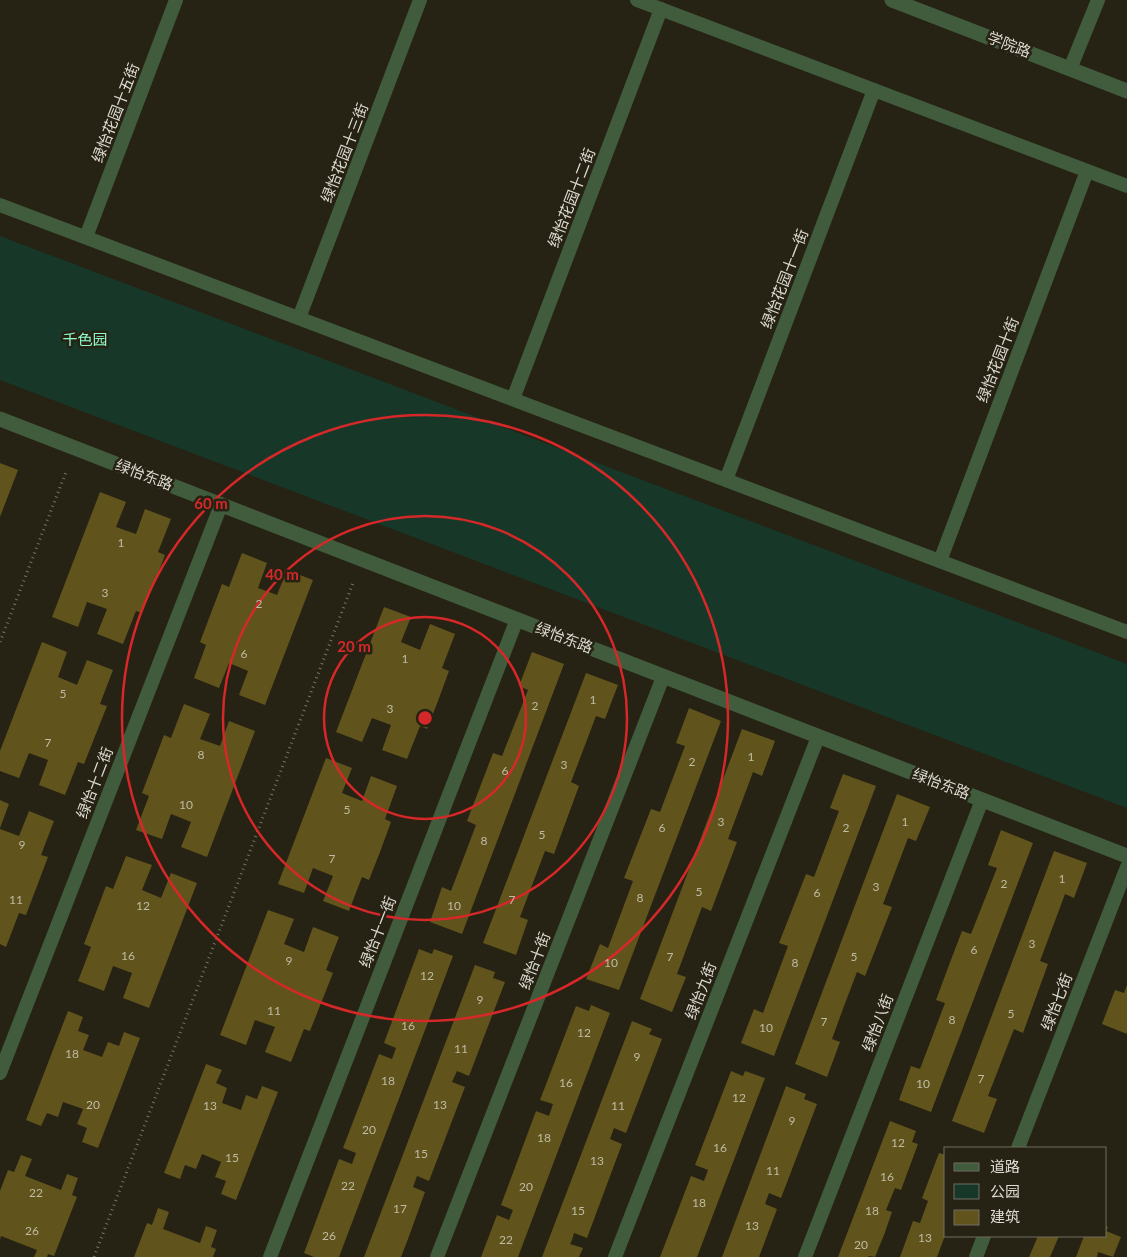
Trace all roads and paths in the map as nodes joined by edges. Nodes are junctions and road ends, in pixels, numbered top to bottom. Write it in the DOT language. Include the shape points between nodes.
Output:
graph roads {
  1 [pos="176,0"];
  2 [pos="420,0"];
  3 [pos="637,0"];
  4 [pos="892,0"];
  5 [pos="1098,0"];
  6 [pos="661,9"];
  7 [pos="1070,69"];
  8 [pos="874,90"];
  9 [pos="1127,91"];
  10 [pos="1087,171"];
  11 [pos="1127,186"];
  12 [pos="0,205"];
  13 [pos="86,237"];
  14 [pos="299,318"];
  15 [pos="513,399"];
  16 [pos="0,419"];
  17 [pos="75,448"];
  18 [pos="726,480"];
  19 [pos="221,505"];
  20 [pos="362,560"];
  21 [pos="940,561"];
  22 [pos="517,620"];
  23 [pos="1127,632"];
  24 [pos="0,642"];
  25 [pos="663,677"];
  26 [pos="818,737"];
  27 [pos="982,800"];
  28 [pos="1127,856"];
  29 [pos="1127,867"];
  30 [pos="0,1073"];
  31 [pos="1018,1147"];
  32 [pos="984,1237"];
  33 [pos="94,1257"];
  34 [pos="270,1257"];
  35 [pos="437,1257"];
  36 [pos="616,1257"];
  37 [pos="805,1257"];
  38 [pos="976,1257"];
  1 -- 13 [label="lane, 绿怡花园十五街"];
  2 -- 14 [label="lane, 绿怡花园十三街"];
  3 -- 6 [label="lane"];
  4 -- 7 [label="street, 学院路"];
  5 -- 7 [label="lane"];
  6 -- 8 [label="lane"];
  6 -- 15 [label="lane, 绿怡花园十二街"];
  7 -- 9 [label="street, 学院路"];
  8 -- 10 [label="lane"];
  8 -- 18 [label="lane, 绿怡花园十一街"];
  10 -- 11 [label="lane"];
  10 -- 21 [label="lane, 绿怡花园十街"];
  12 -- 13 [label="lane"];
  13 -- 14 [label="lane"];
  14 -- 15 [label="lane"];
  15 -- 18 [label="lane"];
  16 -- 17 [label="street, 绿怡东路"];
  17 -- 19 [label="street, 绿怡东路"];
  17 -- 24 [label="path"];
  18 -- 21 [label="lane"];
  19 -- 20 [label="street, 绿怡东路"];
  19 -- 30 [label="lane, 绿怡十二街"];
  20 -- 22 [label="street, 绿怡东路"];
  20 -- 33 [label="path"];
  21 -- 23 [label="lane"];
  22 -- 25 [label="street, 绿怡东路"];
  22 -- 34 [label="lane, 绿怡十一街"];
  25 -- 26 [label="street, 绿怡东路"];
  25 -- 35 [label="lane, 绿怡十街"];
  26 -- 27 [label="street, 绿怡东路"];
  26 -- 36 [label="lane, 绿怡九街"];
  27 -- 28 [label="street, 绿怡东路"];
  27 -- 37 [label="lane, 绿怡八街"];
  29 -- 31 [label="lane, 绿怡七街"];
  32 -- 38 [label="lane"];
}
